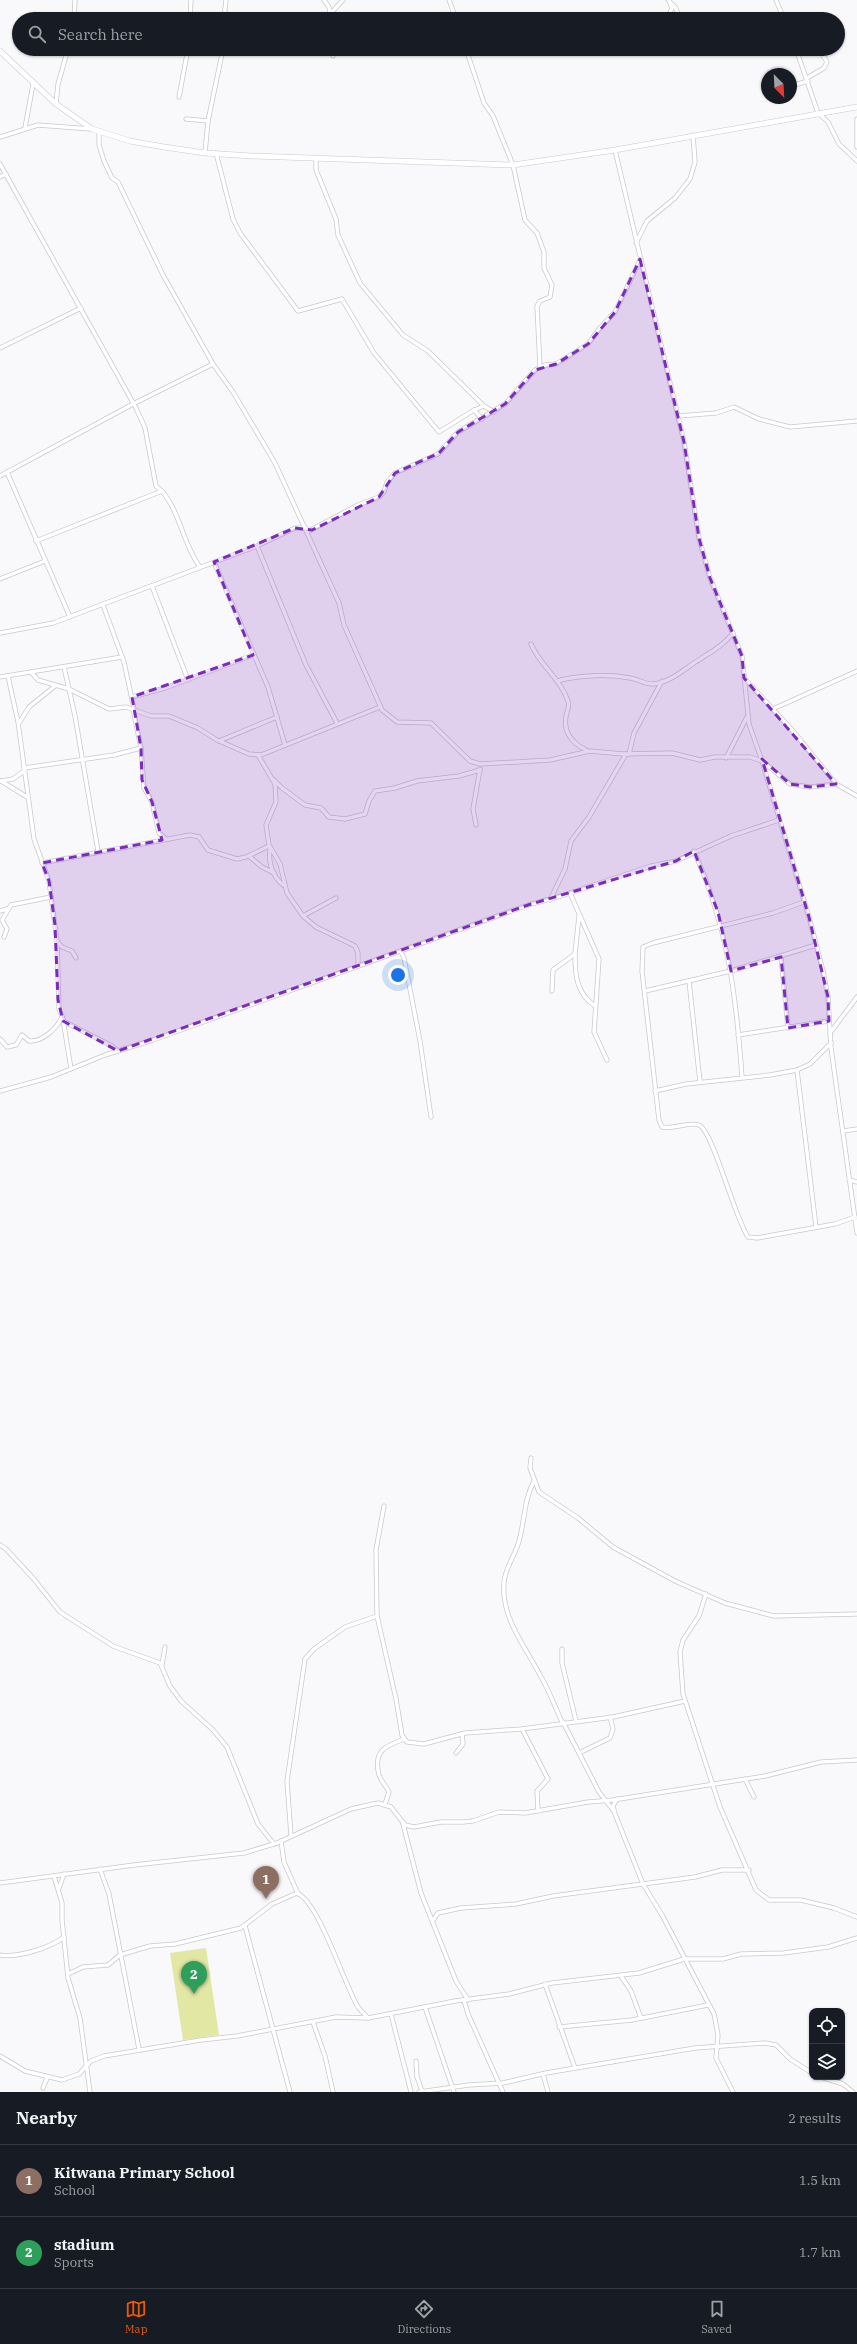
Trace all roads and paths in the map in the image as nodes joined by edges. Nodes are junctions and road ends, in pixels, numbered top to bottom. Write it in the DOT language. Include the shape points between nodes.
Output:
graph roads {
  1 [pos="75,0"];
  2 [pos="191,0"];
  3 [pos="226,0"];
  4 [pos="324,0"];
  5 [pos="343,0"];
  6 [pos="449,0"];
  7 [pos="776,0"];
  8 [pos="669,1"];
  9 [pos="74,12"];
  10 [pos="190,12"];
  11 [pos="225,12"];
  12 [pos="330,12"];
  13 [pos="332,12"];
  14 [pos="453,12"];
  15 [pos="670,12"];
  16 [pos="676,12"];
  17 [pos="781,12"];
  18 [pos="0,51"];
  19 [pos="66,56"];
  20 [pos="187,56"];
  21 [pos="222,56"];
  22 [pos="468,56"];
  23 [pos="798,56"];
  24 [pos="823,56"];
  25 [pos="807,80"];
  26 [pos="33,84"];
  27 [pos="797,84"];
  28 [pos="179,97"];
  29 [pos="56,104"];
  30 [pos="857,106"];
  31 [pos="818,113"];
  32 [pos="186,119"];
  33 [pos="857,119"];
  34 [pos="208,121"];
  35 [pos="25,128"];
  36 [pos="92,129"];
  37 [pos="99,131"];
  38 [pos="693,135"];
  39 [pos="0,137"];
  40 [pos="857,147"];
  41 [pos="615,150"];
  42 [pos="205,153"];
  43 [pos="216,153"];
  44 [pos="316,159"];
  45 [pos="857,161"];
  46 [pos="0,164"];
  47 [pos="513,166"];
  48 [pos="6,174"];
  49 [pos="0,177"];
  50 [pos="636,243"];
  51 [pos="640,259"];
  52 [pos="81,308"];
  53 [pos="0,348"];
  54 [pos="213,364"];
  55 [pos="540,368"];
  56 [pos="133,404"];
  57 [pos="484,406"];
  58 [pos="474,410"];
  59 [pos="494,412"];
  60 [pos="678,416"];
  61 [pos="482,419"];
  62 [pos="857,421"];
  63 [pos="7,472"];
  64 [pos="0,476"];
  65 [pos="162,491"];
  66 [pos="307,530"];
  67 [pos="36,541"];
  68 [pos="257,546"];
  69 [pos="45,561"];
  70 [pos="214,562"];
  71 [pos="200,566"];
  72 [pos="0,579"];
  73 [pos="152,586"];
  74 [pos="103,605"];
  75 [pos="70,616"];
  76 [pos="0,633"];
  77 [pos="733,633"];
  78 [pos="531,644"];
  79 [pos="253,655"];
  80 [pos="122,657"];
  81 [pos="64,667"];
  82 [pos="857,671"];
  83 [pos="31,672"];
  84 [pos="8,676"];
  85 [pos="0,677"];
  86 [pos="744,678"];
  87 [pos="188,680"];
  88 [pos="557,681"];
  89 [pos="662,681"];
  90 [pos="55,686"];
  91 [pos="69,688"];
  92 [pos="132,697"];
  93 [pos="380,707"];
  94 [pos="133,709"];
  95 [pos="773,709"];
  96 [pos="748,716"];
  97 [pos="277,717"];
  98 [pos="337,723"];
  99 [pos="19,724"];
  100 [pos="219,741"];
  101 [pos="285,745"];
  102 [pos="141,748"];
  103 [pos="587,751"];
  104 [pos="628,754"];
  105 [pos="258,755"];
  106 [pos="726,758"];
  107 [pos="83,761"];
  108 [pos="762,761"];
  109 [pos="482,764"];
  110 [pos="24,770"];
  111 [pos="480,770"];
  112 [pos="274,779"];
  113 [pos="1,781"];
  114 [pos="836,784"];
  115 [pos="857,796"];
  116 [pos="27,797"];
  117 [pos="779,820"];
  118 [pos="476,825"];
  119 [pos="166,839"];
  120 [pos="270,846"];
  121 [pos="98,851"];
  122 [pos="694,851"];
  123 [pos="249,856"];
  124 [pos="42,863"];
  125 [pos="274,873"];
  126 [pos="283,885"];
  127 [pos="570,893"];
  128 [pos="51,897"];
  129 [pos="336,898"];
  130 [pos="550,900"];
  131 [pos="804,902"];
  132 [pos="8,909"];
  133 [pos="0,911"];
  134 [pos="579,915"];
  135 [pos="303,916"];
  136 [pos="722,926"];
  137 [pos="4,937"];
  138 [pos="57,941"];
  139 [pos="816,945"];
  140 [pos="401,952"];
  141 [pos="575,954"];
  142 [pos="781,957"];
  143 [pos="76,958"];
  144 [pos="358,966"];
  145 [pos="731,971"];
  146 [pos="689,981"];
  147 [pos="552,991"];
  148 [pos="645,991"];
  149 [pos="857,998"];
  150 [pos="595,1006"];
  151 [pos="62,1019"];
  152 [pos="829,1021"];
  153 [pos="788,1028"];
  154 [pos="830,1033"];
  155 [pos="738,1035"];
  156 [pos="0,1038"];
  157 [pos="830,1043"];
  158 [pos="118,1051"];
  159 [pos="607,1060"];
  160 [pos="71,1069"];
  161 [pos="797,1070"];
  162 [pos="742,1077"];
  163 [pos="700,1082"];
  164 [pos="0,1091"];
  165 [pos="656,1091"];
  166 [pos="431,1117"];
  167 [pos="857,1129"];
  168 [pos="843,1131"];
  169 [pos="849,1180"];
  170 [pos="857,1182"];
  171 [pos="855,1217"];
  172 [pos="816,1227"];
  173 [pos="857,1233"];
  174 [pos="531,1458"];
  175 [pos="534,1481"];
  176 [pos="384,1506"];
  177 [pos="0,1542"];
  178 [pos="1,1546"];
  179 [pos="706,1594"];
  180 [pos="857,1614"];
  181 [pos="377,1616"];
  182 [pos="165,1647"];
  183 [pos="562,1649"];
  184 [pos="162,1666"];
  185 [pos="685,1701"];
  186 [pos="610,1717"];
  187 [pos="576,1721"];
  188 [pos="563,1722"];
  189 [pos="522,1729"];
  190 [pos="462,1734"];
  191 [pos="404,1739"];
  192 [pos="456,1753"];
  193 [pos="579,1753"];
  194 [pos="857,1760"];
  195 [pos="745,1779"];
  196 [pos="713,1784"];
  197 [pos="754,1797"];
  198 [pos="618,1799"];
  199 [pos="606,1801"];
  200 [pos="384,1804"];
  201 [pos="614,1810"];
  202 [pos="538,1811"];
  203 [pos="403,1823"];
  204 [pos="291,1836"];
  205 [pos="281,1841"];
  206 [pos="274,1844"];
  207 [pos="100,1869"];
  208 [pos="749,1870"];
  209 [pos="64,1874"];
  210 [pos="54,1876"];
  211 [pos="0,1883"];
  212 [pos="643,1884"];
  213 [pos="59,1888"];
  214 [pos="298,1894"];
  215 [pos="857,1917"];
  216 [pos="433,1920"];
  217 [pos="245,1926"];
  218 [pos="64,1937"];
  219 [pos="857,1938"];
  220 [pos="0,1955"];
  221 [pos="120,1955"];
  222 [pos="684,1960"];
  223 [pos="68,1974"];
  224 [pos="621,1976"];
  225 [pos="545,1984"];
  226 [pos="461,1991"];
  227 [pos="466,2000"];
  228 [pos="458,2001"];
  229 [pos="708,2004"];
  230 [pos="425,2007"];
  231 [pos="391,2014"];
  232 [pos="368,2018"];
  233 [pos="641,2018"];
  234 [pos="313,2022"];
  235 [pos="559,2028"];
  236 [pos="273,2030"];
  237 [pos="718,2047"];
  238 [pos="139,2050"];
  239 [pos="0,2056"];
  240 [pos="416,2061"];
  241 [pos="86,2067"];
  242 [pos="575,2068"];
  243 [pos="809,2071"];
  244 [pos="543,2074"];
  245 [pos="47,2078"];
  246 [pos="830,2080"];
  247 [pos="499,2084"];
  248 [pos="452,2087"];
  249 [pos="43,2088"];
  250 [pos="90,2092"];
  251 [pos="290,2092"];
  252 [pos="333,2092"];
  253 [pos="411,2092"];
  254 [pos="421,2092"];
  255 [pos="454,2092"];
  256 [pos="503,2092"];
  257 [pos="548,2092"];
  258 [pos="733,2092"];
  259 [pos="853,2092"];
  1 -- 9 [label="street"];
  2 -- 10 [label="street"];
  3 -- 11 [label="street"];
  4 -- 12 [label="street"];
  5 -- 13 [label="street"];
  6 -- 14 [label="street"];
  7 -- 17 [label="street"];
  8 -- 15 [label="street" via="672,8"];
  8 -- 16 [label="street"];
  18 -- 26 [label="street"];
  19 -- 29 [label="street" via="58,84"];
  20 -- 28 [label="street"];
  21 -- 34 [label="street"];
  22 -- 47 [label="street" via="484,103 493,116"];
  23 -- 25 [label="street"];
  24 -- 25 [label="street" via="827,62 824,68"];
  25 -- 27 [label="street"];
  25 -- 31 [label="street"];
  26 -- 29 [label="street"];
  26 -- 35 [label="street"];
  29 -- 36 [label="street"];
  30 -- 31 [label="street"];
  31 -- 38 [label="street"];
  31 -- 45 [label="street" via="828,122 839,144"];
  32 -- 34 [label="street"];
  33 -- 40 [label="street"];
  34 -- 42 [label="street"];
  35 -- 36 [label="street" via="47,124"];
  35 -- 39 [label="street"];
  36 -- 37 [label="street"];
  37 -- 42 [label="street" via="130,141"];
  37 -- 54 [label="street" via="99,145 111,177 118,182 163,274"];
  38 -- 41 [label="street"];
  38 -- 50 [label="street" via="695,162 690,180 675,198 647,221"];
  41 -- 47 [label="street"];
  41 -- 50 [label="street"];
  42 -- 43 [label="street"];
  43 -- 44 [label="street"];
  43 -- 58 [label="street" via="233,219 240,233 298,311 342,298 374,353 439,432"];
  44 -- 47 [label="street" via="347,158"];
  44 -- 57 [label="street" via="316,170 336,219 338,235 360,283 403,335 428,351"];
  46 -- 48 [label="street"];
  47 -- 55 [label="street" via="525,220 537,233 544,252 544,268 552,285 550,297 540,301 537,306"];
  48 -- 49 [label="street"];
  48 -- 52 [label="street"];
  50 -- 51 [label="street"];
  51 -- 55 [label="street" via="615,312 588,344 559,363"];
  51 -- 60 [label="street"];
  52 -- 53 [label="street"];
  52 -- 56 [label="street"];
  54 -- 56 [label="street"];
  54 -- 66 [label="street" via="270,454"];
  55 -- 59 [label="street" via="533,372 512,398"];
  56 -- 63 [label="street"];
  56 -- 65 [label="street" via="145,428 154,482"];
  57 -- 58 [label="street"];
  57 -- 59 [label="street"];
  58 -- 61 [label="street"];
  59 -- 61 [label="street"];
  60 -- 62 [label="street" via="716,413 734,407 759,419 790,427"];
  60 -- 77 [label="street" via="689,468 699,538 710,578"];
  61 -- 66 [label="street" via="458,432 437,455 395,473 379,497"];
  63 -- 64 [label="street"];
  63 -- 67 [label="street"];
  65 -- 67 [label="street"];
  65 -- 71 [label="street" via="166,494 188,547"];
  66 -- 68 [label="street" via="295,528"];
  66 -- 93 [label="street" via="339,603 344,625"];
  67 -- 69 [label="street"];
  68 -- 70 [label="street"];
  68 -- 98 [label="street" via="306,665"];
  69 -- 72 [label="street"];
  69 -- 75 [label="street"];
  70 -- 71 [label="street"];
  70 -- 79 [label="street"];
  71 -- 73 [label="street"];
  73 -- 74 [label="street"];
  73 -- 87 [label="street"];
  74 -- 75 [label="street"];
  74 -- 80 [label="street"];
  75 -- 76 [label="street" via="35,628"];
  77 -- 86 [label="street" via="743,659"];
  77 -- 89 [label="street" via="708,656"];
  78 -- 88 [label="street" via="538,659"];
  79 -- 87 [label="street"];
  79 -- 97 [label="street" via="268,687"];
  80 -- 81 [label="street"];
  80 -- 92 [label="street"];
  81 -- 83 [label="street"];
  81 -- 91 [label="street"];
  82 -- 95 [label="street"];
  83 -- 84 [label="street"];
  83 -- 90 [label="street" via="38,680"];
  84 -- 85 [label="street"];
  84 -- 99 [label="street"];
  86 -- 95 [label="street"];
  86 -- 96 [label="street"];
  87 -- 92 [label="street"];
  88 -- 89 [label="street" via="579,675 630,677 649,684"];
  88 -- 103 [label="street" via="568,704 566,731 574,743"];
  89 -- 104 [label="street" via="634,733"];
  90 -- 91 [label="street"];
  90 -- 99 [label="street" via="29,707"];
  91 -- 94 [label="street" via="109,709"];
  91 -- 107 [label="street"];
  92 -- 94 [label="street"];
  93 -- 98 [label="street"];
  93 -- 109 [label="street" via="397,722 433,725 470,761"];
  94 -- 100 [label="street" via="151,716 168,716 198,728"];
  94 -- 102 [label="street"];
  95 -- 114 [label="street"];
  96 -- 106 [label="street"];
  96 -- 108 [label="street"];
  97 -- 100 [label="street"];
  97 -- 101 [label="street"];
  98 -- 101 [label="street"];
  99 -- 110 [label="street"];
  100 -- 105 [label="street" via="249,754"];
  101 -- 105 [label="street"];
  102 -- 107 [label="street"];
  102 -- 119 [label="street" via="144,788 152,802 159,833"];
  103 -- 104 [label="street"];
  103 -- 109 [label="street" via="550,760"];
  104 -- 106 [label="street" via="664,753 700,760"];
  104 -- 130 [label="street" via="589,817 570,841 565,869"];
  105 -- 112 [label="street"];
  106 -- 108 [label="street" via="750,757"];
  107 -- 110 [label="street"];
  107 -- 121 [label="street"];
  108 -- 114 [label="street" via="790,784 810,787"];
  108 -- 117 [label="street"];
  109 -- 111 [label="street"];
  110 -- 113 [label="street" via="13,779"];
  110 -- 116 [label="street"];
  111 -- 112 [label="street" via="375,791 365,814 346,819 329,817 321,808 305,805"];
  111 -- 118 [label="street" via="473,809"];
  112 -- 120 [label="street" via="276,802 266,825"];
  113 -- 116 [label="street"];
  114 -- 115 [label="street"];
  116 -- 124 [label="street" via="34,839"];
  117 -- 122 [label="street"];
  117 -- 131 [label="street"];
  119 -- 121 [label="street"];
  119 -- 123 [label="street" via="196,835 208,850 233,858"];
  120 -- 123 [label="street"];
  120 -- 125 [label="street" via="270,860"];
  120 -- 126 [label="street" via="280,864"];
  121 -- 124 [label="street"];
  122 -- 127 [label="street" via="676,861 644,868"];
  122 -- 136 [label="street"];
  123 -- 125 [label="street"];
  124 -- 128 [label="street" via="47,873"];
  125 -- 126 [label="street"];
  126 -- 135 [label="street"];
  127 -- 130 [label="street"];
  127 -- 134 [label="street"];
  128 -- 132 [label="street" via="17,903"];
  128 -- 138 [label="street"];
  129 -- 135 [label="street"];
  130 -- 140 [label="street" via="517,909"];
  131 -- 136 [label="street"];
  131 -- 139 [label="street"];
  132 -- 133 [label="street"];
  132 -- 137 [label="street" via="2,920 7,929"];
  134 -- 141 [label="street"];
  134 -- 150 [label="street" via="599,959"];
  135 -- 144 [label="street" via="316,927 355,946"];
  136 -- 145 [label="street"];
  136 -- 148 [label="street" via="645,945 641,956"];
  138 -- 143 [label="street" via="62,947 72,951"];
  138 -- 151 [label="street" via="58,1000"];
  139 -- 142 [label="street"];
  139 -- 152 [label="street" via="828,997"];
  140 -- 144 [label="street"];
  140 -- 166 [label="street" via="420,1041"];
  141 -- 147 [label="street" via="553,970"];
  141 -- 150 [label="street" via="579,989 586,1000"];
  142 -- 145 [label="street"];
  142 -- 153 [label="street"];
  144 -- 158 [label="street"];
  145 -- 146 [label="street"];
  145 -- 155 [label="street"];
  146 -- 148 [label="street"];
  146 -- 163 [label="street"];
  148 -- 165 [label="street"];
  149 -- 154 [label="street"];
  150 -- 159 [label="street" via="594,1032"];
  151 -- 156 [label="street" via="52,1032 35,1041 29,1041 22,1035 16,1045 7,1047"];
  151 -- 158 [label="street"];
  151 -- 160 [label="street"];
  152 -- 153 [label="street"];
  152 -- 154 [label="street"];
  153 -- 155 [label="street"];
  154 -- 157 [label="street"];
  155 -- 162 [label="street"];
  157 -- 161 [label="street" via="810,1064"];
  157 -- 168 [label="street"];
  158 -- 160 [label="street"];
  160 -- 164 [label="street"];
  161 -- 162 [label="street"];
  161 -- 172 [label="street"];
  162 -- 163 [label="street"];
  163 -- 165 [label="street"];
  165 -- 172 [label="street" via="662,1127 698,1125 706,1133 737,1217 748,1237 757,1238"];
  167 -- 168 [label="street"];
  168 -- 169 [label="street"];
  169 -- 170 [label="street"];
  169 -- 171 [label="street"];
  171 -- 172 [label="street"];
  171 -- 173 [label="street"];
  174 -- 175 [label="street" via="530,1468"];
  175 -- 179 [label="street" via="539,1492 578,1518 613,1547 674,1581"];
  175 -- 188 [label="street" via="527,1497 520,1538 508,1564 504,1585 512,1628 525,1646"];
  176 -- 181 [label="street" via="376,1550"];
  177 -- 178 [label="street"];
  178 -- 184 [label="street" via="33,1578 60,1612 112,1646 154,1659"];
  179 -- 180 [label="street" via="774,1616"];
  179 -- 185 [label="street" via="699,1616 683,1640 680,1652"];
  181 -- 191 [label="street"];
  181 -- 204 [label="street" via="345,1627 314,1649 305,1659 287,1782"];
  182 -- 184 [label="street"];
  183 -- 187 [label="street" via="562,1662"];
  184 -- 206 [label="street" via="170,1686 181,1701 227,1746 258,1824"];
  185 -- 186 [label="street"];
  185 -- 196 [label="street"];
  186 -- 187 [label="street"];
  186 -- 193 [label="street" via="613,1729 610,1738"];
  187 -- 188 [label="street"];
  188 -- 189 [label="street"];
  188 -- 193 [label="street"];
  189 -- 190 [label="street"];
  189 -- 202 [label="street" via="548,1779 536,1791"];
  190 -- 191 [label="street" via="424,1744 411,1743"];
  190 -- 192 [label="street" via="463,1744"];
  191 -- 200 [label="street" via="386,1745 379,1756 379,1776 389,1792"];
  193 -- 199 [label="street"];
  194 -- 195 [label="street" via="821,1762"];
  195 -- 196 [label="street"];
  195 -- 197 [label="street"];
  196 -- 198 [label="street"];
  196 -- 208 [label="street" via="722,1812"];
  198 -- 199 [label="street"];
  198 -- 201 [label="street" via="613,1806"];
  199 -- 201 [label="street"];
  199 -- 202 [label="street"];
  200 -- 203 [label="street" via="390,1807"];
  200 -- 204 [label="street" via="351,1809"];
  201 -- 212 [label="street"];
  202 -- 203 [label="street" via="500,1812 473,1821 441,1822 414,1827"];
  203 -- 216 [label="street" via="421,1893"];
  204 -- 205 [label="street"];
  205 -- 206 [label="street"];
  205 -- 214 [label="street" via="284,1862"];
  206 -- 207 [label="street" via="244,1852"];
  207 -- 209 [label="street"];
  207 -- 221 [label="street" via="109,1894"];
  208 -- 212 [label="street" via="722,1870 695,1877"];
  208 -- 215 [label="street" via="756,1890 769,1900 801,1900"];
  209 -- 210 [label="street"];
  209 -- 213 [label="street"];
  210 -- 211 [label="street"];
  210 -- 213 [label="street"];
  212 -- 216 [label="street" via="553,1896 516,1904 450,1910 438,1914"];
  212 -- 222 [label="street" via="662,1915"];
  213 -- 218 [label="street"];
  214 -- 217 [label="street" via="292,1894 272,1904"];
  214 -- 232 [label="street" via="304,1898 320,1923 358,2006"];
  216 -- 226 [label="street"];
  217 -- 221 [label="street"];
  217 -- 236 [label="street"];
  218 -- 220 [label="street" via="54,1944 20,1955"];
  218 -- 223 [label="street"];
  219 -- 222 [label="street" via="844,1943 784,1953"];
  221 -- 223 [label="street" via="108,1965 83,1967"];
  221 -- 238 [label="street"];
  222 -- 224 [label="street"];
  222 -- 229 [label="street"];
  223 -- 241 [label="street" via="69,1986 80,2018"];
  224 -- 225 [label="street"];
  224 -- 233 [label="street" via="634,1997"];
  225 -- 227 [label="street" via="509,1994"];
  225 -- 235 [label="street"];
  226 -- 227 [label="street"];
  226 -- 228 [label="street"];
  227 -- 228 [label="street"];
  227 -- 247 [label="street" via="468,2014"];
  228 -- 230 [label="street"];
  229 -- 233 [label="street"];
  229 -- 237 [label="street" via="716,2025"];
  230 -- 231 [label="street"];
  230 -- 248 [label="street"];
  231 -- 232 [label="street"];
  231 -- 253 [label="street"];
  232 -- 234 [label="street" via="336,2017"];
  233 -- 235 [label="street"];
  234 -- 236 [label="street"];
  234 -- 252 [label="street" via="325,2056"];
  235 -- 242 [label="street"];
  236 -- 238 [label="street"];
  236 -- 251 [label="street"];
  237 -- 242 [label="street" via="695,2048"];
  237 -- 243 [label="street" via="772,2043"];
  237 -- 258 [label="street" via="717,2060"];
  238 -- 241 [label="street" via="96,2058"];
  239 -- 245 [label="street" via="25,2071"];
  240 -- 254 [label="street" via="416,2077"];
  241 -- 245 [label="street" via="79,2074 68,2078"];
  241 -- 250 [label="street"];
  242 -- 244 [label="street"];
  244 -- 247 [label="street"];
  244 -- 257 [label="street"];
  245 -- 249 [label="street"];
  246 -- 259 [label="street" via="843,2084"];
  247 -- 248 [label="street"];
  247 -- 256 [label="street"];
  248 -- 254 [label="street"];
  248 -- 255 [label="street"];
}
